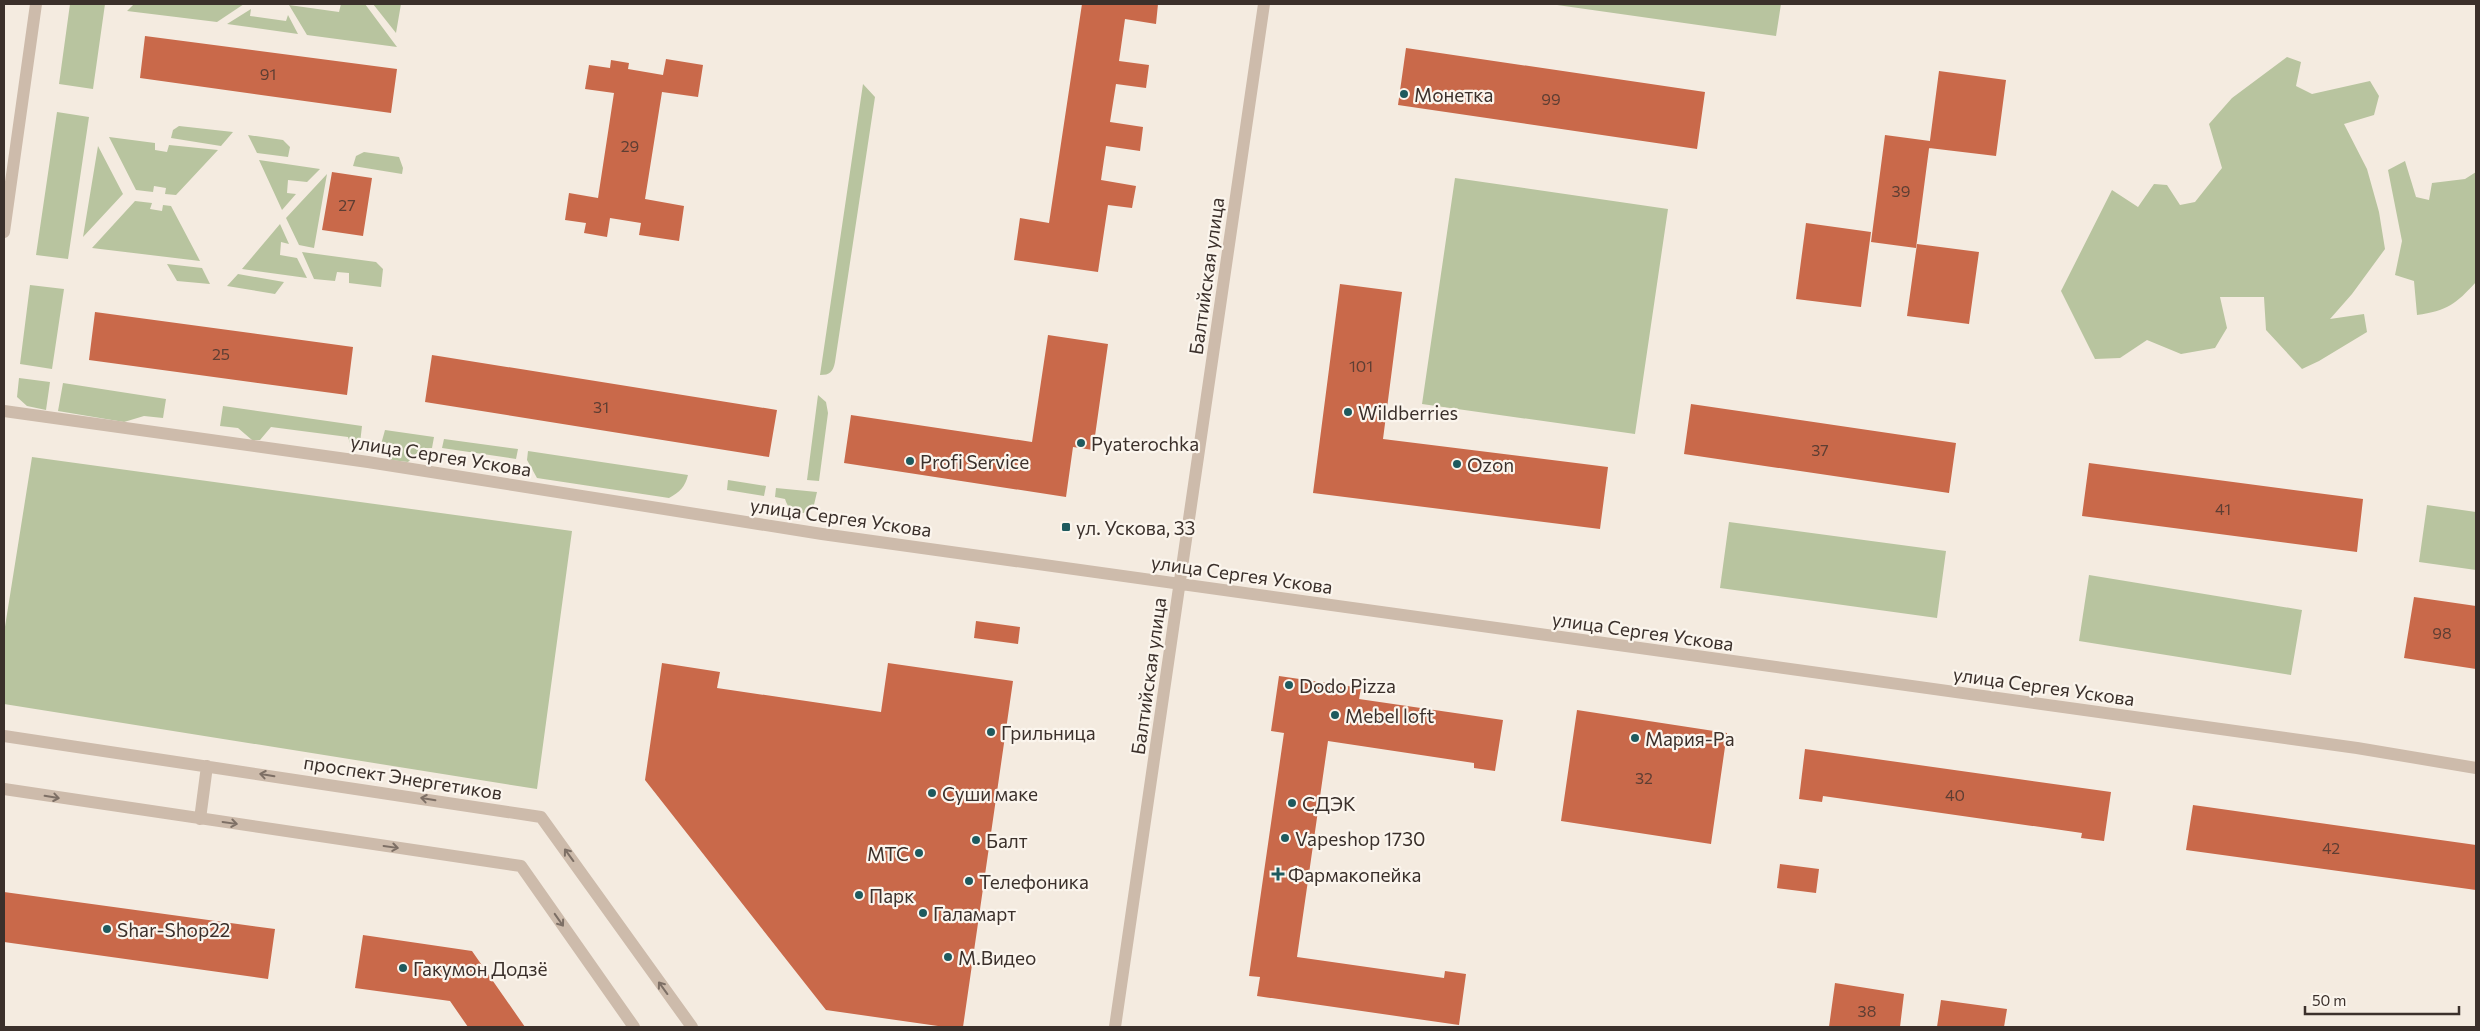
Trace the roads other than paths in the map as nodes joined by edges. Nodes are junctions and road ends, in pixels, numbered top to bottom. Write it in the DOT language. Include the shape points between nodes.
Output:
graph roads {
  1 [pos="36,4"];
  2 [pos="1264,4"];
  3 [pos="4,232"];
  4 [pos="4,411"];
  5 [pos="1181,584"];
  6 [pos="4,736"];
  7 [pos="207,766"];
  8 [pos="2476,768"];
  9 [pos="4,789"];
  10 [pos="200,819"];
  11 [pos="634,1027"];
  12 [pos="692,1027"];
  13 [pos="1115,1027"];
  1 -- 3 [label="street"];
  2 -- 5 [label="street, Балтийская улица"];
  4 -- 5 [label="street, улица Сергея Ускова" via="368,462 822,534"];
  5 -- 8 [label="street, улица Сергея Ускова" via="2357,748"];
  5 -- 13 [label="street, Балтийская улица"];
  6 -- 7 [label="street, проспект Энергетиков"];
  7 -- 10 [label="street"];
  12 -- 7 [label="street, проспект Энергетиков, one-way" via="541,817"];
  9 -- 10 [label="street, one-way"];
  10 -- 11 [label="street, one-way" via="521,866"];
}
